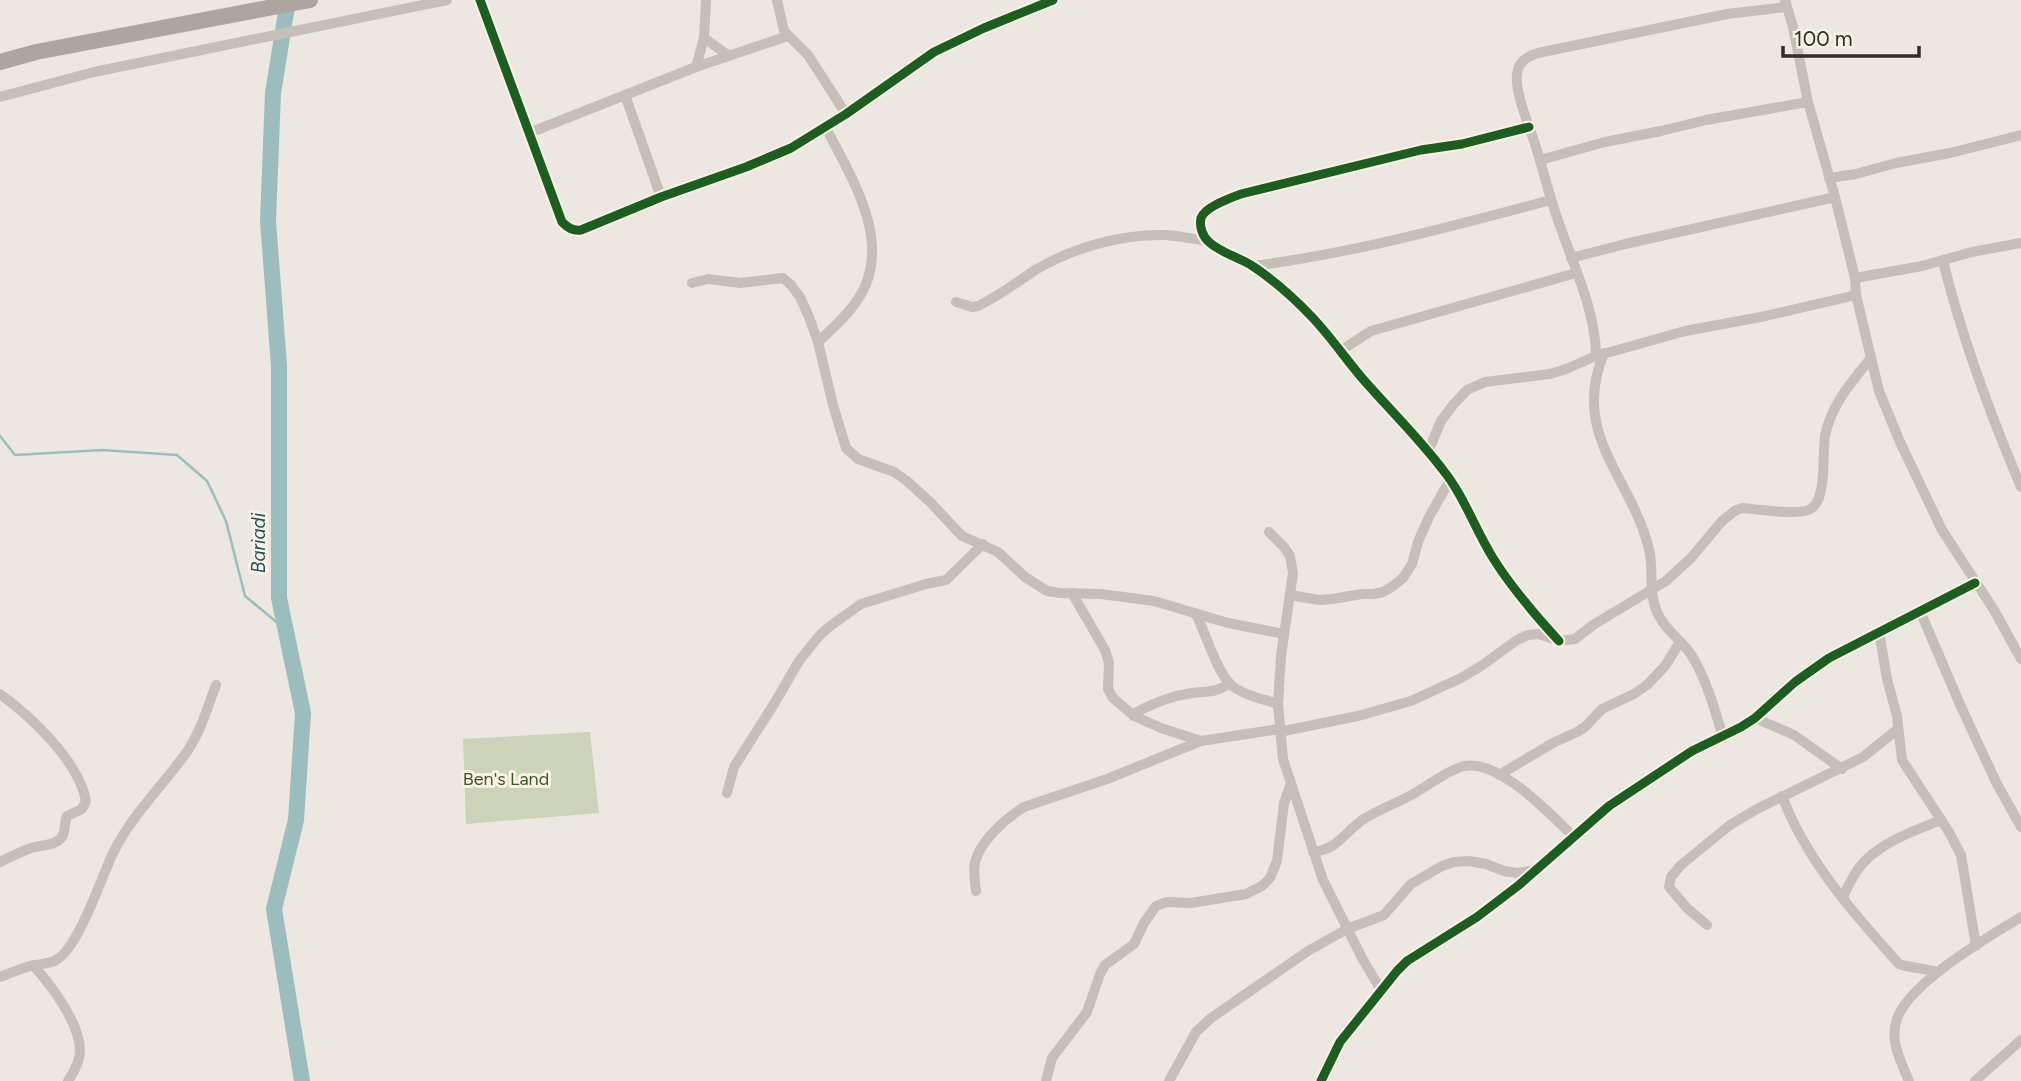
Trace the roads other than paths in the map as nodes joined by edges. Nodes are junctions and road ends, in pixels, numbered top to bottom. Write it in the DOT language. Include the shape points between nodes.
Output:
graph roads {
  1 [pos="310,0"];
  2 [pos="447,0"];
  3 [pos="480,0"];
  4 [pos="706,0"];
  5 [pos="777,0"];
  6 [pos="1053,0"];
  7 [pos="1041,2"];
  8 [pos="1786,4"];
  9 [pos="788,36"];
  10 [pos="704,38"];
  11 [pos="729,56"];
  12 [pos="0,62"];
  13 [pos="696,67"];
  14 [pos="625,95"];
  15 [pos="0,97"];
  16 [pos="1808,102"];
  17 [pos="846,114"];
  18 [pos="1529,127"];
  19 [pos="826,128"];
  20 [pos="529,133"];
  21 [pos="2021,135"];
  22 [pos="1539,160"];
  23 [pos="1829,178"];
  24 [pos="661,197"];
  25 [pos="1835,197"];
  26 [pos="1551,200"];
  27 [pos="1208,241"];
  28 [pos="2021,243"];
  29 [pos="1571,258"];
  30 [pos="1943,261"];
  31 [pos="1253,266"];
  32 [pos="1576,273"];
  33 [pos="1855,278"];
  34 [pos="692,283"];
  35 [pos="1856,295"];
  36 [pos="956,302"];
  37 [pos="818,342"];
  38 [pos="1340,351"];
  39 [pos="1600,355"];
  40 [pos="1871,358"];
  41 [pos="1427,452"];
  42 [pos="1450,480"];
  43 [pos="2021,487"];
  44 [pos="1269,532"];
  45 [pos="983,544"];
  46 [pos="1975,583"];
  47 [pos="1652,591"];
  48 [pos="1072,593"];
  49 [pos="1290,595"];
  50 [pos="1920,611"];
  51 [pos="1196,614"];
  52 [pos="1879,631"];
  53 [pos="1284,634"];
  54 [pos="1559,641"];
  55 [pos="1680,642"];
  56 [pos="2021,657"];
  57 [pos="1229,684"];
  58 [pos="216,685"];
  59 [pos="0,694"];
  60 [pos="1278,704"];
  61 [pos="1133,714"];
  62 [pos="1755,718"];
  63 [pos="1898,729"];
  64 [pos="1279,731"];
  65 [pos="1723,738"];
  66 [pos="1201,741"];
  67 [pos="1842,769"];
  68 [pos="1499,775"];
  69 [pos="1290,786"];
  70 [pos="727,793"];
  71 [pos="1782,796"];
  72 [pos="1941,820"];
  73 [pos="2021,827"];
  74 [pos="1573,836"];
  75 [pos="1313,852"];
  76 [pos="0,862"];
  77 [pos="1536,870"];
  78 [pos="976,891"];
  79 [pos="1843,897"];
  80 [pos="2021,918"];
  81 [pos="1707,925"];
  82 [pos="1348,929"];
  83 [pos="1976,946"];
  84 [pos="33,965"];
  85 [pos="1937,972"];
  86 [pos="0,977"];
  87 [pos="1381,990"];
  88 [pos="2021,1040"];
  89 [pos="68,1081"];
  90 [pos="1046,1081"];
  91 [pos="1169,1081"];
  92 [pos="1321,1081"];
  93 [pos="1909,1081"];
  94 [pos="1975,1081"];
  1 -- 12 [label="highway"];
  2 -- 15 [label="street" via="94,72"];
  3 -- 20 [label="street"];
  4 -- 10 [label="street"];
  5 -- 9 [label="street"];
  6 -- 7 [label="street"];
  7 -- 17 [label="street" via="934,52"];
  8 -- 16 [label="street"];
  8 -- 18 [label="street" via="1531,55 1517,74"];
  9 -- 11 [label="street"];
  9 -- 17 [label="street" via="808,55"];
  10 -- 11 [label="street"];
  10 -- 13 [label="street"];
  11 -- 13 [label="street"];
  13 -- 14 [label="street"];
  14 -- 20 [label="street"];
  14 -- 24 [label="street"];
  16 -- 22 [label="street" via="1706,120"];
  16 -- 23 [label="street"];
  17 -- 19 [label="street"];
  18 -- 22 [label="street"];
  18 -- 27 [label="street" via="1241,194 1202,216 1202,231"];
  19 -- 24 [label="street" via="746,167"];
  19 -- 37 [label="street" via="862,200 873,258 858,300"];
  20 -- 24 [label="street" via="566,227 581,230"];
  21 -- 23 [label="street"];
  22 -- 26 [label="street"];
  23 -- 25 [label="street"];
  25 -- 29 [label="street"];
  25 -- 33 [label="street"];
  26 -- 29 [label="street"];
  26 -- 31 [label="street" via="1377,244"];
  27 -- 31 [label="street"];
  27 -- 36 [label="street" via="1152,235 1110,242 1062,256 978,306"];
  28 -- 30 [label="street"];
  29 -- 32 [label="street"];
  30 -- 33 [label="street"];
  30 -- 43 [label="street" via="1974,365"];
  31 -- 38 [label="street" via="1295,299"];
  32 -- 38 [label="street" via="1371,331"];
  32 -- 39 [label="street"];
  33 -- 35 [label="street"];
  34 -- 37 [label="street" via="783,278 800,297"];
  35 -- 39 [label="street" via="1685,331"];
  35 -- 40 [label="street"];
  37 -- 45 [label="street" via="846,447 858,458 894,472 956,531"];
  38 -- 41 [label="street"];
  39 -- 41 [label="street" via="1550,374 1467,390 1441,421"];
  39 -- 47 [label="street" via="1594,384 1595,420 1649,550"];
  40 -- 46 [label="street" via="1900,442 1942,530"];
  40 -- 47 [label="street" via="1829,421 1821,496 1813,508 1736,510 1682,568"];
  41 -- 42 [label="street"];
  42 -- 49 [label="street" via="1429,517 1412,564 1393,586 1373,594 1332,599"];
  42 -- 54 [label="street" via="1493,558"];
  44 -- 49 [label="street" via="1290,556"];
  45 -- 48 [label="street" via="1034,584 1047,591"];
  45 -- 70 [label="street" via="946,580 861,604 818,636 734,767"];
  46 -- 50 [label="street"];
  46 -- 56 [label="street"];
  47 -- 54 [label="street" via="1574,639"];
  47 -- 55 [label="street" via="1656,612"];
  48 -- 51 [label="street" via="1154,601"];
  48 -- 61 [label="street" via="1110,663 1108,689"];
  49 -- 53 [label="street"];
  50 -- 52 [label="street"];
  50 -- 73 [label="street" via="1996,782"];
  51 -- 53 [label="street"];
  51 -- 57 [label="street"];
  52 -- 62 [label="street" via="1815,667"];
  52 -- 63 [label="street"];
  53 -- 60 [label="street"];
  54 -- 64 [label="street" via="1528,635 1461,678 1411,701"];
  55 -- 65 [label="street" via="1699,672"];
  55 -- 68 [label="street" via="1647,685 1602,709 1577,732"];
  57 -- 60 [label="street"];
  57 -- 61 [label="street" via="1212,692 1160,701"];
  58 -- 84 [label="street" via="202,727 123,835 78,932 56,961"];
  59 -- 76 [label="street" via="37,725 73,768 86,801 82,809 67,816 60,840"];
  60 -- 64 [label="street"];
  61 -- 66 [label="street"];
  62 -- 65 [label="street"];
  62 -- 67 [label="street" via="1794,735"];
  63 -- 67 [label="street"];
  63 -- 72 [label="street" via="1902,760"];
  64 -- 66 [label="street"];
  64 -- 69 [label="street"];
  65 -- 74 [label="street" via="1675,762"];
  66 -- 78 [label="street" via="1012,815 979,852"];
  67 -- 71 [label="street"];
  68 -- 74 [label="street" via="1531,796"];
  68 -- 75 [label="street" via="1476,765 1449,772 1363,820 1334,846"];
  69 -- 75 [label="street"];
  69 -- 90 [label="street" via="1270,878 1246,894 1156,906 1134,944 1105,965 1087,1013 1052,1058"];
  71 -- 79 [label="street" via="1794,826"];
  71 -- 81 [label="street" via="1730,825 1671,877 1669,887"];
  72 -- 79 [label="street" via="1913,830 1867,859"];
  72 -- 83 [label="street" via="1961,855"];
  74 -- 77 [label="street"];
  75 -- 82 [label="street"];
  77 -- 82 [label="street" via="1517,873 1469,861 1454,862 1411,884 1384,915"];
  77 -- 87 [label="street" via="1477,917 1407,961"];
  79 -- 85 [label="street" via="1899,964"];
  80 -- 83 [label="street"];
  82 -- 87 [label="street"];
  82 -- 91 [label="street" via="1211,1017 1196,1032"];
  83 -- 85 [label="street"];
  84 -- 86 [label="street"];
  84 -- 89 [label="street" via="74,1026 80,1050"];
  85 -- 93 [label="street" via="1906,1002 1896,1020 1899,1060"];
  87 -- 92 [label="street" via="1340,1042"];
  88 -- 94 [label="street"];
}
